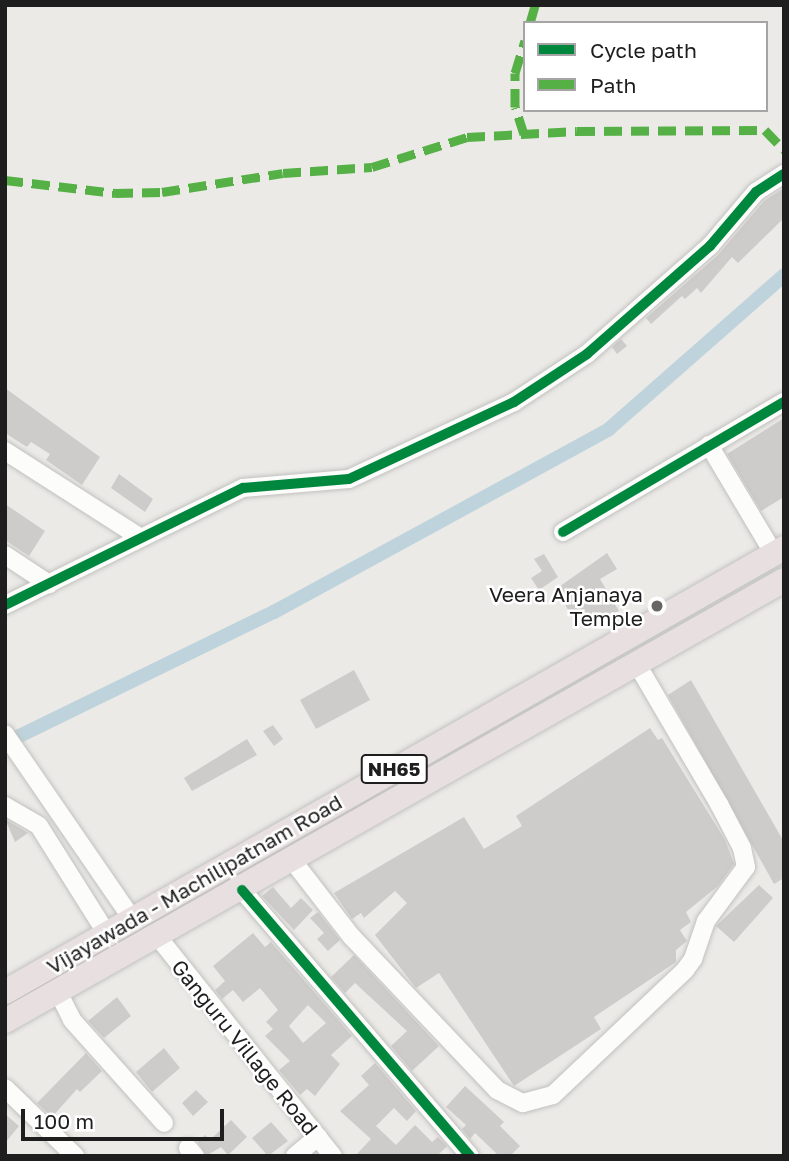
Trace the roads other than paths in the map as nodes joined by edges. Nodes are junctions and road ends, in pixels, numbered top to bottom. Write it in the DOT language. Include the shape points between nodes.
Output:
graph roads {
  1 [pos="784,174"];
  2 [pos="784,402"];
  3 [pos="709,445"];
  4 [pos="5,451"];
  5 [pos="563,532"];
  6 [pos="141,538"];
  7 [pos="779,551"];
  8 [pos="5,555"];
  9 [pos="784,580"];
  10 [pos="49,584"];
  11 [pos="5,605"];
  12 [pos="637,664"];
  13 [pos="5,734"];
  14 [pos="5,806"];
  15 [pos="293,861"];
  16 [pos="243,890"];
  17 [pos="134,922"];
  18 [pos="109,937"];
  19 [pos="158,937"];
  20 [pos="5,992"];
  21 [pos="58,992"];
  22 [pos="5,1021"];
  23 [pos="5,1088"];
  24 [pos="164,1123"];
  25 [pos="318,1137"];
  26 [pos="75,1156"];
  27 [pos="295,1156"];
  28 [pos="333,1156"];
  29 [pos="470,1156"];
  1 -- 6 [label="street" via="756,192 710,246 587,354 514,402 349,479 243,488"];
  2 -- 3 [label="street"];
  3 -- 5 [label="street"];
  3 -- 7 [label="street"];
  4 -- 6 [label="street"];
  6 -- 10 [label="street"];
  7 -- 17 [label="highway, Vijayawada - Machilipatnam Road / NH65" via="258,846"];
  8 -- 10 [label="street"];
  9 -- 12 [label="highway, Vijayawada - Machilipatnam Road / NH65"];
  10 -- 11 [label="street"];
  12 -- 15 [label="highway, Vijayawada - Machilipatnam Road / NH65"];
  12 -- 15 [label="street" via="719,804 742,848 746,867 706,921 685,970 553,1095 523,1103 497,1090 351,936"];
  13 -- 17 [label="street"];
  14 -- 18 [label="street" via="39,826"];
  15 -- 16 [label="highway, Vijayawada - Machilipatnam Road / NH65"];
  16 -- 19 [label="highway, Vijayawada - Machilipatnam Road / NH65"];
  16 -- 29 [label="street"];
  17 -- 18 [label="highway, Vijayawada - Machilipatnam Road / NH65"];
  18 -- 20 [label="highway, Vijayawada - Machilipatnam Road / NH65"];
  19 -- 21 [label="highway, Vijayawada - Machilipatnam Road / NH65"];
  19 -- 25 [label="street, Ganguru Village Road"];
  21 -- 22 [label="highway, Vijayawada - Machilipatnam Road / NH65"];
  21 -- 24 [label="street" via="72,1020"];
  23 -- 26 [label="street"];
  25 -- 27 [label="street"];
  25 -- 28 [label="street, Ganguru Village Road"];
}
